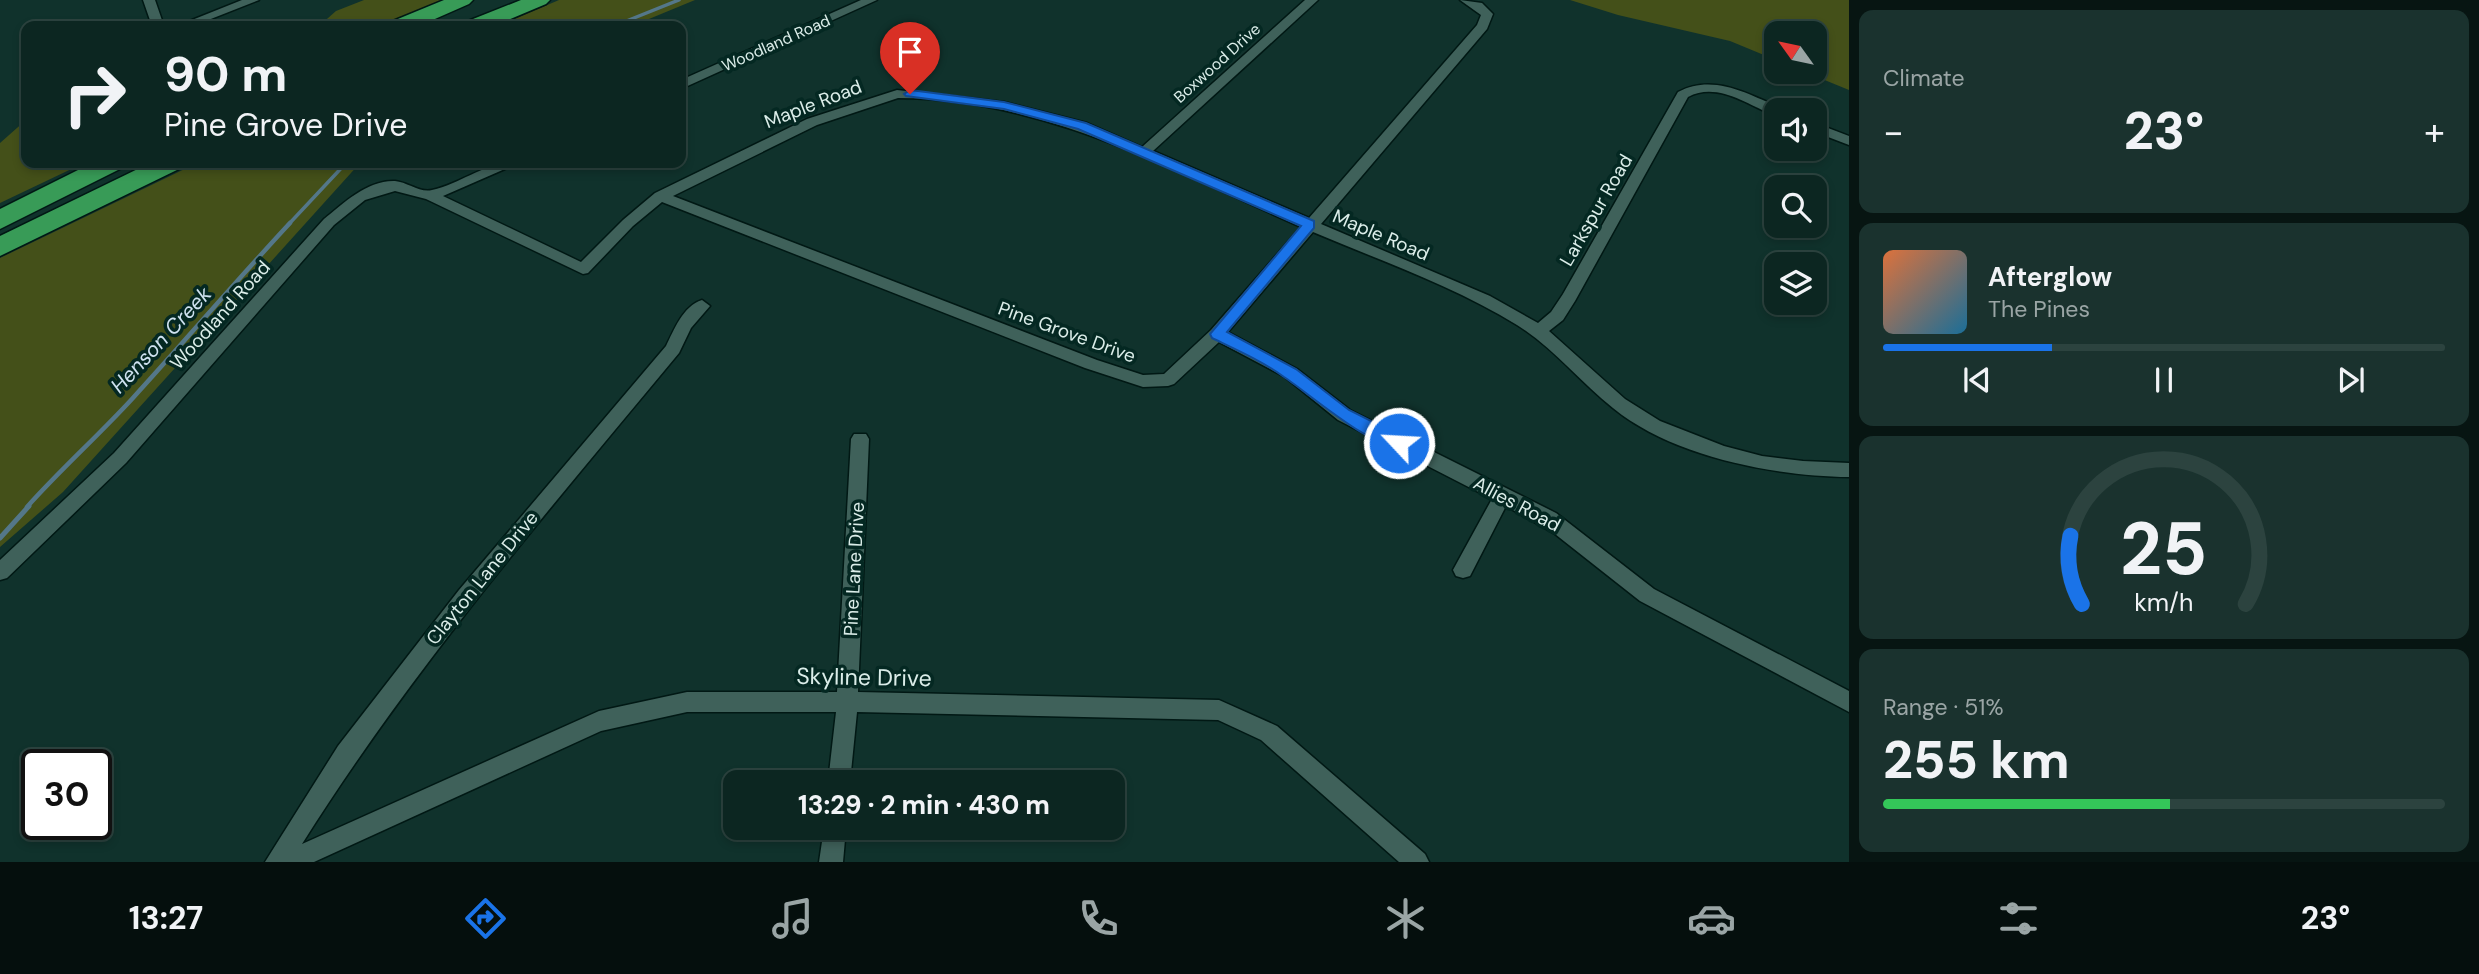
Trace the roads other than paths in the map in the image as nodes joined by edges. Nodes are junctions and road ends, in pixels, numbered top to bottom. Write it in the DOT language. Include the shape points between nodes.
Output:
graph roads {
  1 [pos="149,0"];
  2 [pos="253,0"];
  3 [pos="462,0"];
  4 [pos="539,0"];
  5 [pos="871,0"];
  6 [pos="1312,0"];
  7 [pos="1466,0"];
  8 [pos="155,21"];
  9 [pos="196,21"];
  10 [pos="413,21"];
  11 [pos="488,21"];
  12 [pos="686,83"];
  13 [pos="1764,106"];
  14 [pos="1827,132"];
  15 [pos="1849,141"];
  16 [pos="1145,151"];
  17 [pos="101,168"];
  18 [pos="160,168"];
  19 [pos="495,168"];
  20 [pos="431,196"];
  21 [pos="660,196"];
  22 [pos="0,220"];
  23 [pos="1309,225"];
  24 [pos="0,247"];
  25 [pos="583,270"];
  26 [pos="702,306"];
  27 [pos="1538,331"];
  28 [pos="1217,334"];
  29 [pos="860,439"];
  30 [pos="1849,470"];
  31 [pos="1503,495"];
  32 [pos="1463,570"];
  33 [pos="0,572"];
  34 [pos="1849,702"];
  35 [pos="848,704"];
  36 [pos="840,770"];
  37 [pos="834,840"];
  38 [pos="277,862"];
  39 [pos="288,862"];
  40 [pos="831,862"];
  41 [pos="1417,862"];
  1 -- 8 [label="street"];
  2 -- 9 [label="street"];
  3 -- 10 [label="highway"];
  4 -- 11 [label="highway"];
  5 -- 12 [label="street, Woodland Road"];
  6 -- 16 [label="street, Boxwood Drive"];
  7 -- 23 [label="street, Pine Grove Drive" via="1484,11 1487,19"];
  13 -- 27 [label="street, Larkspur Road" via="1716,88 1693,89 1679,101 1569,297 1557,316"];
  14 -- 15 [label="street"];
  16 -- 21 [label="street, Maple Road" via="1047,116 961,99 897,94 812,122"];
  16 -- 23 [label="street, Maple Road"];
  17 -- 22 [label="highway"];
  18 -- 24 [label="highway"];
  19 -- 20 [label="street"];
  20 -- 25 [label="street, Woodland Road"];
  20 -- 33 [label="street, Woodland Road" via="395,187 378,189 340,211 120,458"];
  21 -- 25 [label="street, Maple Road"];
  21 -- 28 [label="street, Pine Grove Drive" via="1143,381 1168,380"];
  23 -- 27 [label="street, Maple Road" via="1484,300"];
  23 -- 28 [label="street, Pine Grove Drive"];
  26 -- 38 [label="street, Clayton Lane Drive" via="684,325 673,348 466,596 346,754"];
  27 -- 30 [label="street, Maple Road" via="1632,414 1660,429 1757,464"];
  28 -- 31 [label="street, Allies Road" via="1291,373 1344,415"];
  29 -- 35 [label="street, Pine Lane Drive"];
  31 -- 32 [label="street"];
  31 -- 34 [label="street, Allies Road" via="1571,533 1618,577 1647,595"];
  35 -- 36 [label="street, Pine Lane Drive"];
  35 -- 39 [label="street, Skyline Drive" via="687,702 599,721"];
  35 -- 41 [label="street, Skyline Drive" via="1219,710 1269,733"];
  37 -- 40 [label="street"];
}
